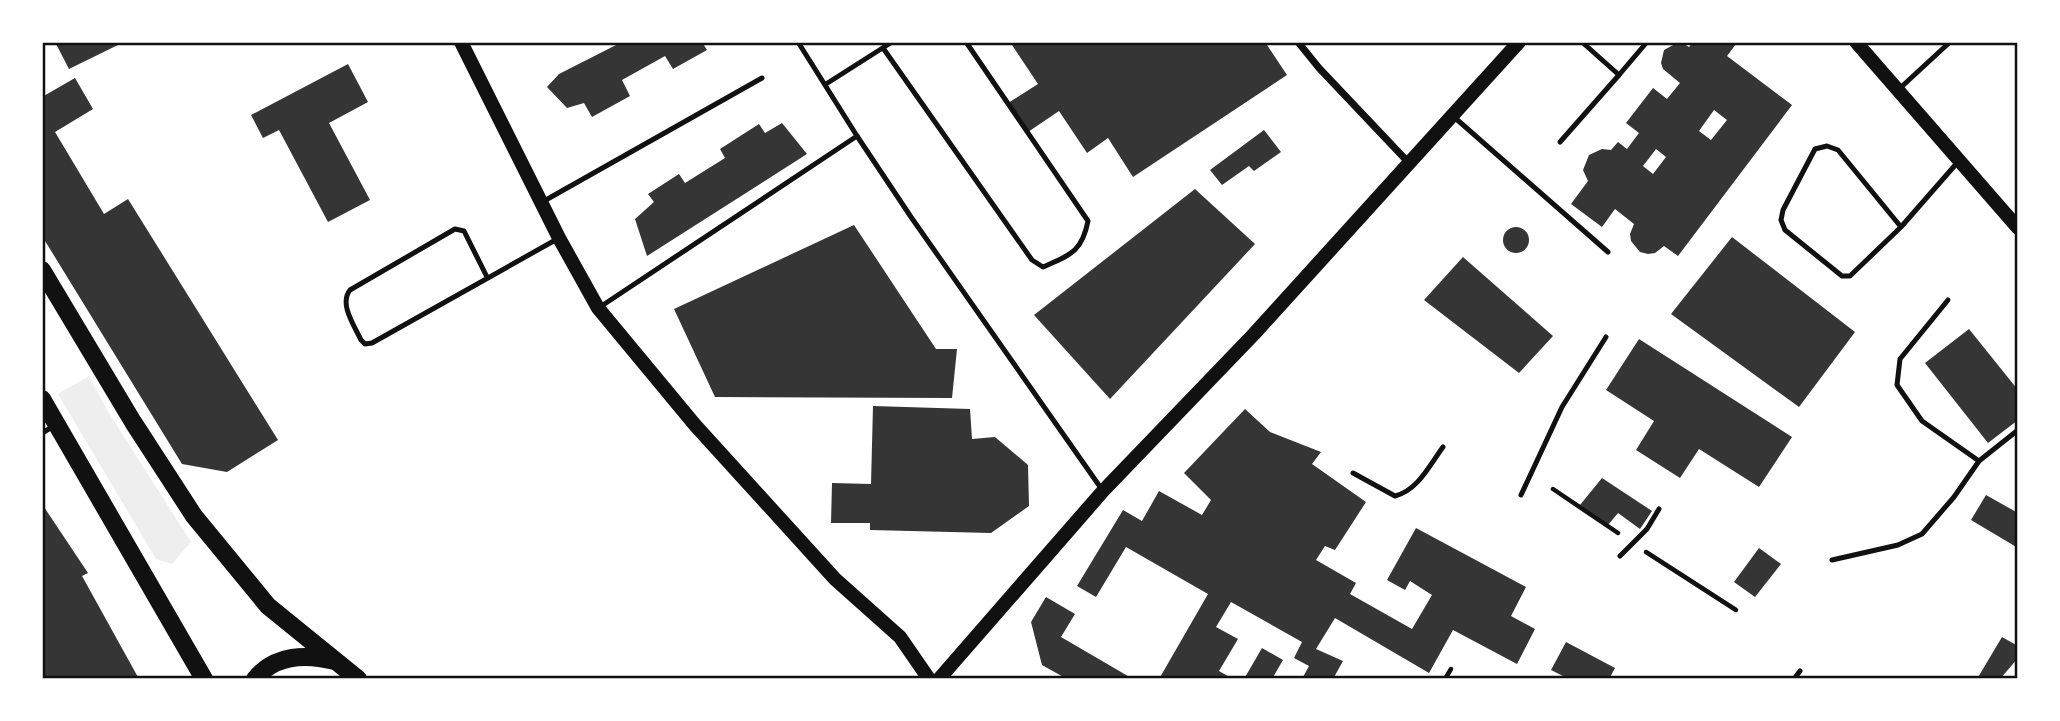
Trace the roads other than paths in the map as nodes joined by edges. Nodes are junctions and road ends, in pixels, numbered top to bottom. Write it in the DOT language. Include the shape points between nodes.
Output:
graph roads {
  1 [pos="461,42"];
  2 [pos="798,42"];
  3 [pos="892,42"];
  4 [pos="966,42"];
  5 [pos="1298,42"];
  6 [pos="1519,42"];
  7 [pos="1582,42"];
  8 [pos="1647,42"];
  9 [pos="1856,42"];
  10 [pos="1950,42"];
  11 [pos="883,48"];
  12 [pos="1619,75"];
  13 [pos="761,78"];
  14 [pos="826,85"];
  15 [pos="1898,90"];
  16 [pos="1451,115"];
  17 [pos="856,136"];
  18 [pos="1560,142"];
  19 [pos="1959,160"];
  20 [pos="1408,162"];
  21 [pos="541,202"];
  22 [pos="1901,227"];
  23 [pos="2018,228"];
  24 [pos="559,238"];
  25 [pos="1608,252"];
  26 [pos="42,270"];
  27 [pos="487,277"];
  28 [pos="1948,300"];
  29 [pos="598,308"];
  30 [pos="1606,337"];
  31 [pos="42,399"];
  32 [pos="49,428"];
  33 [pos="2018,430"];
  34 [pos="1443,447"];
  35 [pos="1979,461"];
  36 [pos="1353,473"];
  37 [pos="1102,491"];
  38 [pos="1521,495"];
  39 [pos="1659,509"];
  40 [pos="1620,556"];
  41 [pos="1832,560"];
  42 [pos="338,662"];
  43 [pos="1800,671"];
  44 [pos="204,679"];
  45 [pos="255,679"];
  46 [pos="358,679"];
  47 [pos="929,679"];
  48 [pos="939,679"];
  49 [pos="1794,679"];
  1 -- 21 [label="main road"];
  2 -- 14 [label="lane"];
  3 -- 11 [label="lane"];
  4 -- 11 [label="lane" via="1088,221 1084,239 1069,255 1043,267 1032,260"];
  5 -- 20 [label="street"];
  6 -- 16 [label="main road"];
  7 -- 12 [label="lane"];
  8 -- 12 [label="lane"];
  9 -- 15 [label="main road"];
  10 -- 15 [label="lane"];
  11 -- 14 [label="lane"];
  12 -- 18 [label="lane"];
  13 -- 21 [label="lane"];
  14 -- 17 [label="lane"];
  15 -- 19 [label="main road"];
  16 -- 20 [label="main road"];
  16 -- 25 [label="lane"];
  17 -- 29 [label="lane"];
  17 -- 37 [label="lane"];
  19 -- 22 [label="lane"];
  19 -- 23 [label="main road"];
  20 -- 37 [label="main road" via="1254,334"];
  21 -- 24 [label="main road"];
  22 -- 22 [label="lane" via="1850,276 1842,276 1785,230 1781,220 1815,149 1827,146 1838,150"];
  24 -- 27 [label="lane"];
  24 -- 29 [label="main road"];
  26 -- 42 [label="main road" via="194,516 268,606"];
  27 -- 27 [label="lane" via="372,343 361,340 345,303 350,290 455,229 464,231"];
  28 -- 35 [label="lane" via="1900,359 1897,386 1923,421"];
  29 -- 47 [label="main road" via="695,425 835,579 900,637"];
  30 -- 38 [label="lane" via="1562,407"];
  31 -- 32 [label="main road"];
  32 -- 44 [label="main road"];
  33 -- 35 [label="lane"];
  34 -- 36 [label="lane" via="1407,493 1395,495"];
  35 -- 41 [label="lane" via="1922,534 1898,545"];
  37 -- 48 [label="main road"];
  39 -- 40 [label="lane" via="1647,529"];
  42 -- 45 [label="main road" via="294,656 270,666"];
  42 -- 46 [label="main road"];
  43 -- 49 [label="lane"];
}
